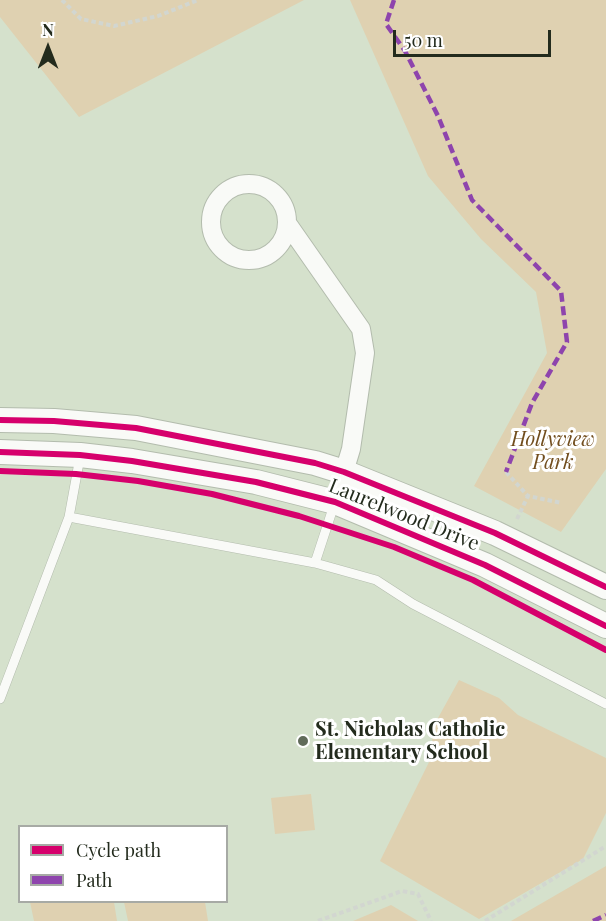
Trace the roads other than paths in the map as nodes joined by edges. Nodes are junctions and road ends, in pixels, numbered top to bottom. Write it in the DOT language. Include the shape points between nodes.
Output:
graph roads {
  1 [pos="287,224"];
  2 [pos="0,420"];
  3 [pos="0,452"];
  4 [pos="80,455"];
  5 [pos="344,472"];
  6 [pos="335,502"];
  7 [pos="69,517"];
  8 [pos="315,563"];
  9 [pos="606,587"];
  10 [pos="606,626"];
  11 [pos="0,699"];
  12 [pos="606,704"];
  1 -- 1 [label="street" via="286,213 271,191 250,184 232,188 218,199 212,211 213,236 225,252 237,258 256,259 272,252 281,243"];
  1 -- 5 [label="street" via="361,329 365,353"];
  2 -- 5 [label="street, Laurelwood Drive" via="136,428"];
  3 -- 4 [label="street, Laurelwood Drive"];
  4 -- 6 [label="street, Laurelwood Drive" via="256,482"];
  4 -- 7 [label="lane"];
  5 -- 6 [label="street"];
  5 -- 9 [label="street, Laurelwood Drive" via="495,532"];
  6 -- 8 [label="lane"];
  6 -- 10 [label="street, Laurelwood Drive" via="485,565"];
  7 -- 8 [label="lane"];
  7 -- 11 [label="lane"];
  8 -- 12 [label="lane" via="376,580 413,604"];
}
